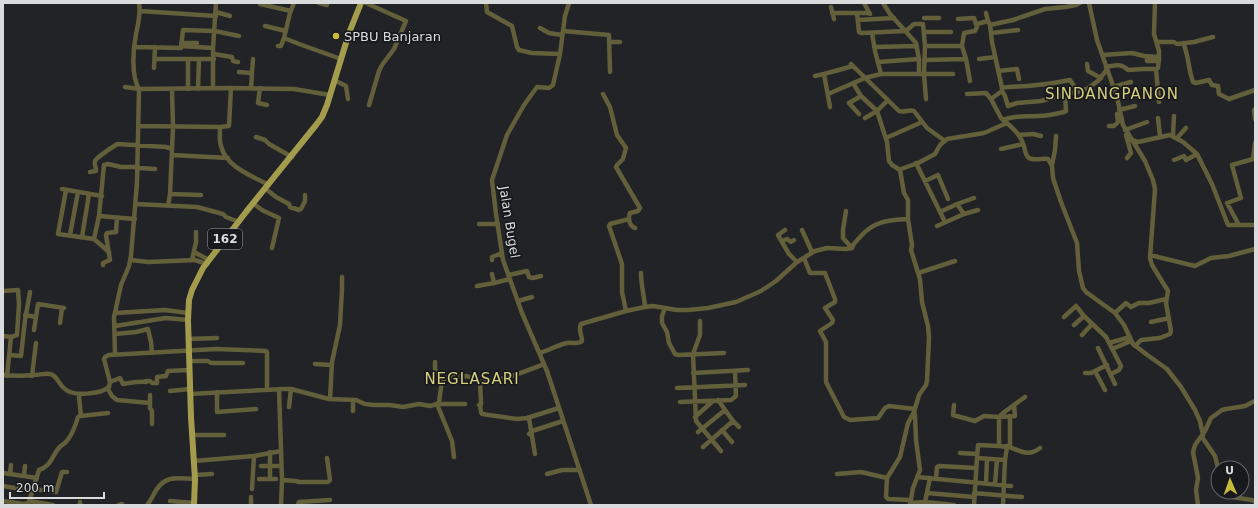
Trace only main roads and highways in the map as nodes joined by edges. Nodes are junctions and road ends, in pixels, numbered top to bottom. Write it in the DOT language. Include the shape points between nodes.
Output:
graph roads {
  1 [pos="361,3"];
  2 [pos="194,504"];
  1 -- 2 [label="main road, 162" via="327,105 319,121 208,262 192,290 189,300 188,339"];
}
